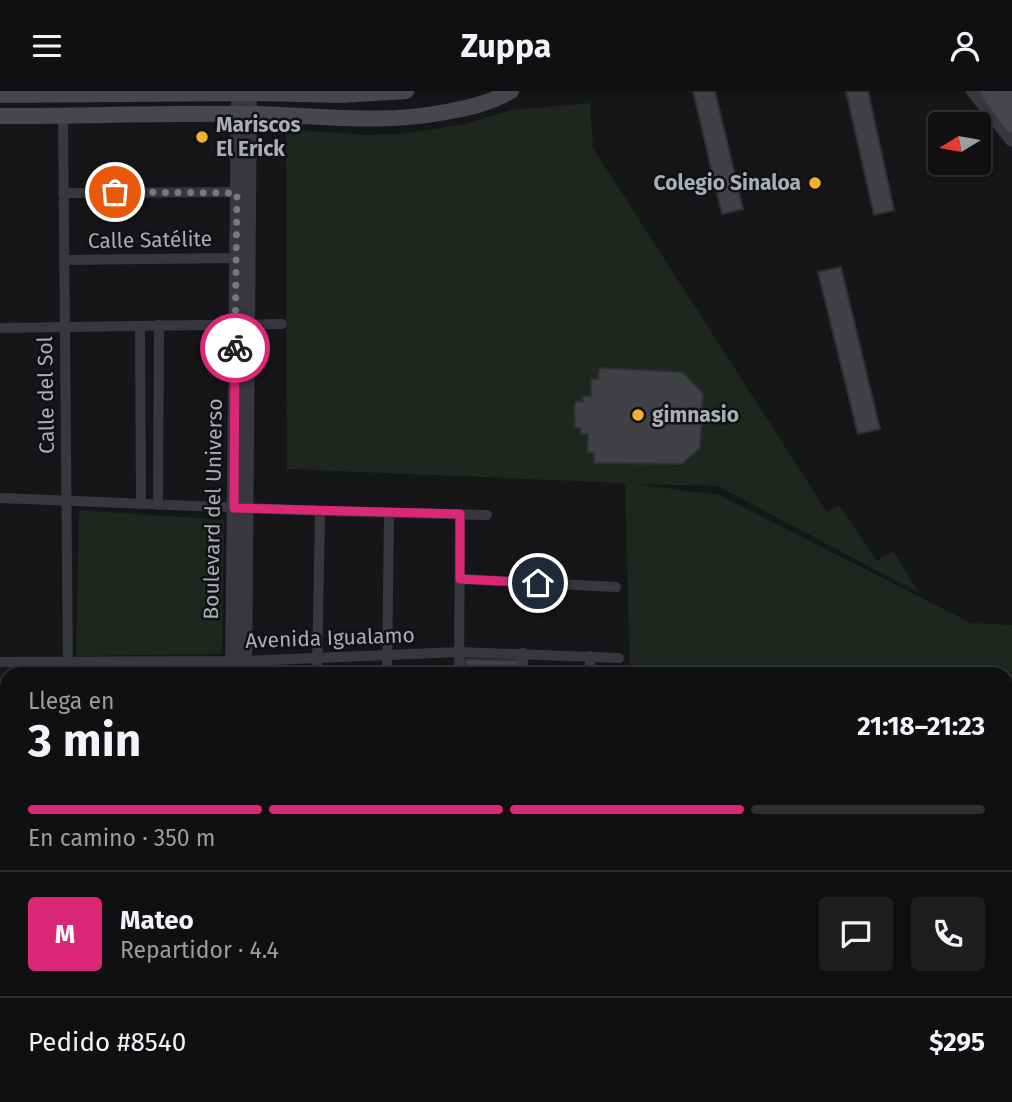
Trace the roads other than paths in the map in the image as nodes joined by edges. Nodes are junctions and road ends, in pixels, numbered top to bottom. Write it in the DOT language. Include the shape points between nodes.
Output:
graph roads {
  1 [pos="406,91"];
  2 [pos="511,91"];
  3 [pos="973,91"];
  4 [pos="988,91"];
  5 [pos="1003,91"];
  6 [pos="59,93"];
  7 [pos="130,93"];
  8 [pos="244,93"];
  9 [pos="341,93"];
  10 [pos="0,95"];
  11 [pos="1012,103"];
  12 [pos="244,115"];
  13 [pos="0,116"];
  14 [pos="62,116"];
  15 [pos="1012,124"];
  16 [pos="1012,139"];
  17 [pos="243,192"];
  18 [pos="63,193"];
  19 [pos="236,258"];
  20 [pos="64,260"];
  21 [pos="282,324"];
  22 [pos="159,325"];
  23 [pos="242,325"];
  24 [pos="140,326"];
  25 [pos="65,327"];
  26 [pos="0,328"];
  27 [pos="0,498"];
  28 [pos="66,501"];
  29 [pos="141,504"];
  30 [pos="158,505"];
  31 [pos="240,508"];
  32 [pos="320,511"];
  33 [pos="389,513"];
  34 [pos="460,514"];
  35 [pos="487,515"];
  36 [pos="460,579"];
  37 [pos="616,587"];
  38 [pos="459,652"];
  39 [pos="523,653"];
  40 [pos="387,654"];
  41 [pos="317,656"];
  42 [pos="590,656"];
  43 [pos="619,658"];
  44 [pos="144,661"];
  45 [pos="159,661"];
  46 [pos="0,662"];
  47 [pos="57,667"];
  48 [pos="68,667"];
  49 [pos="79,667"];
  50 [pos="144,667"];
  51 [pos="159,667"];
  52 [pos="238,667"];
  53 [pos="317,667"];
  54 [pos="387,667"];
  55 [pos="458,667"];
  56 [pos="523,667"];
  57 [pos="590,667"];
  1 -- 9 [label="main road"];
  2 -- 12 [label="main road" via="461,109 395,119"];
  3 -- 16 [label="street"];
  4 -- 15 [label="main road"];
  5 -- 11 [label="main road"];
  6 -- 7 [label="main road"];
  6 -- 10 [label="main road"];
  7 -- 8 [label="main road"];
  8 -- 9 [label="main road"];
  8 -- 12 [label="street, Boulevard del Universo"];
  12 -- 14 [label="main road"];
  12 -- 17 [label="street, Boulevard del Universo"];
  13 -- 14 [label="main road"];
  14 -- 18 [label="street, Calle del Sol"];
  17 -- 18 [label="street"];
  17 -- 19 [label="street, Boulevard del Universo"];
  17 -- 23 [label="street, Boulevard del Universo"];
  18 -- 20 [label="street, Calle del Sol"];
  19 -- 20 [label="street, Calle Satélite"];
  19 -- 23 [label="street, Boulevard del Universo"];
  20 -- 25 [label="street, Calle del Sol"];
  21 -- 23 [label="street"];
  22 -- 23 [label="street"];
  22 -- 24 [label="street"];
  22 -- 30 [label="street"];
  23 -- 31 [label="street, Boulevard del Universo"];
  24 -- 25 [label="street"];
  24 -- 29 [label="street"];
  25 -- 26 [label="street"];
  25 -- 28 [label="street, Calle del Sol"];
  27 -- 28 [label="street"];
  28 -- 29 [label="street"];
  28 -- 48 [label="street, Calle del Sol"];
  29 -- 30 [label="street"];
  30 -- 31 [label="street"];
  31 -- 32 [label="street"];
  31 -- 52 [label="street, Boulevard del Universo"];
  32 -- 33 [label="street"];
  32 -- 41 [label="street"];
  33 -- 34 [label="street"];
  33 -- 40 [label="street"];
  34 -- 35 [label="street"];
  34 -- 36 [label="street"];
  36 -- 37 [label="street"];
  36 -- 38 [label="street"];
  38 -- 39 [label="street, Avenida Igualamo"];
  38 -- 40 [label="street, Avenida Igualamo"];
  38 -- 55 [label="street"];
  39 -- 42 [label="street, Avenida Igualamo"];
  39 -- 56 [label="street"];
  40 -- 41 [label="street, Avenida Igualamo"];
  40 -- 54 [label="street"];
  41 -- 52 [label="street, Avenida Igualamo"];
  41 -- 53 [label="street"];
  42 -- 43 [label="street, Avenida Igualamo"];
  42 -- 57 [label="street"];
  44 -- 45 [label="street, Avenida Igualamo"];
  44 -- 49 [label="street, Avenida Igualamo"];
  44 -- 50 [label="street"];
  45 -- 51 [label="street"];
  45 -- 52 [label="street, Avenida Igualamo"];
  46 -- 47 [label="street, Avenida Igualamo"];
}
